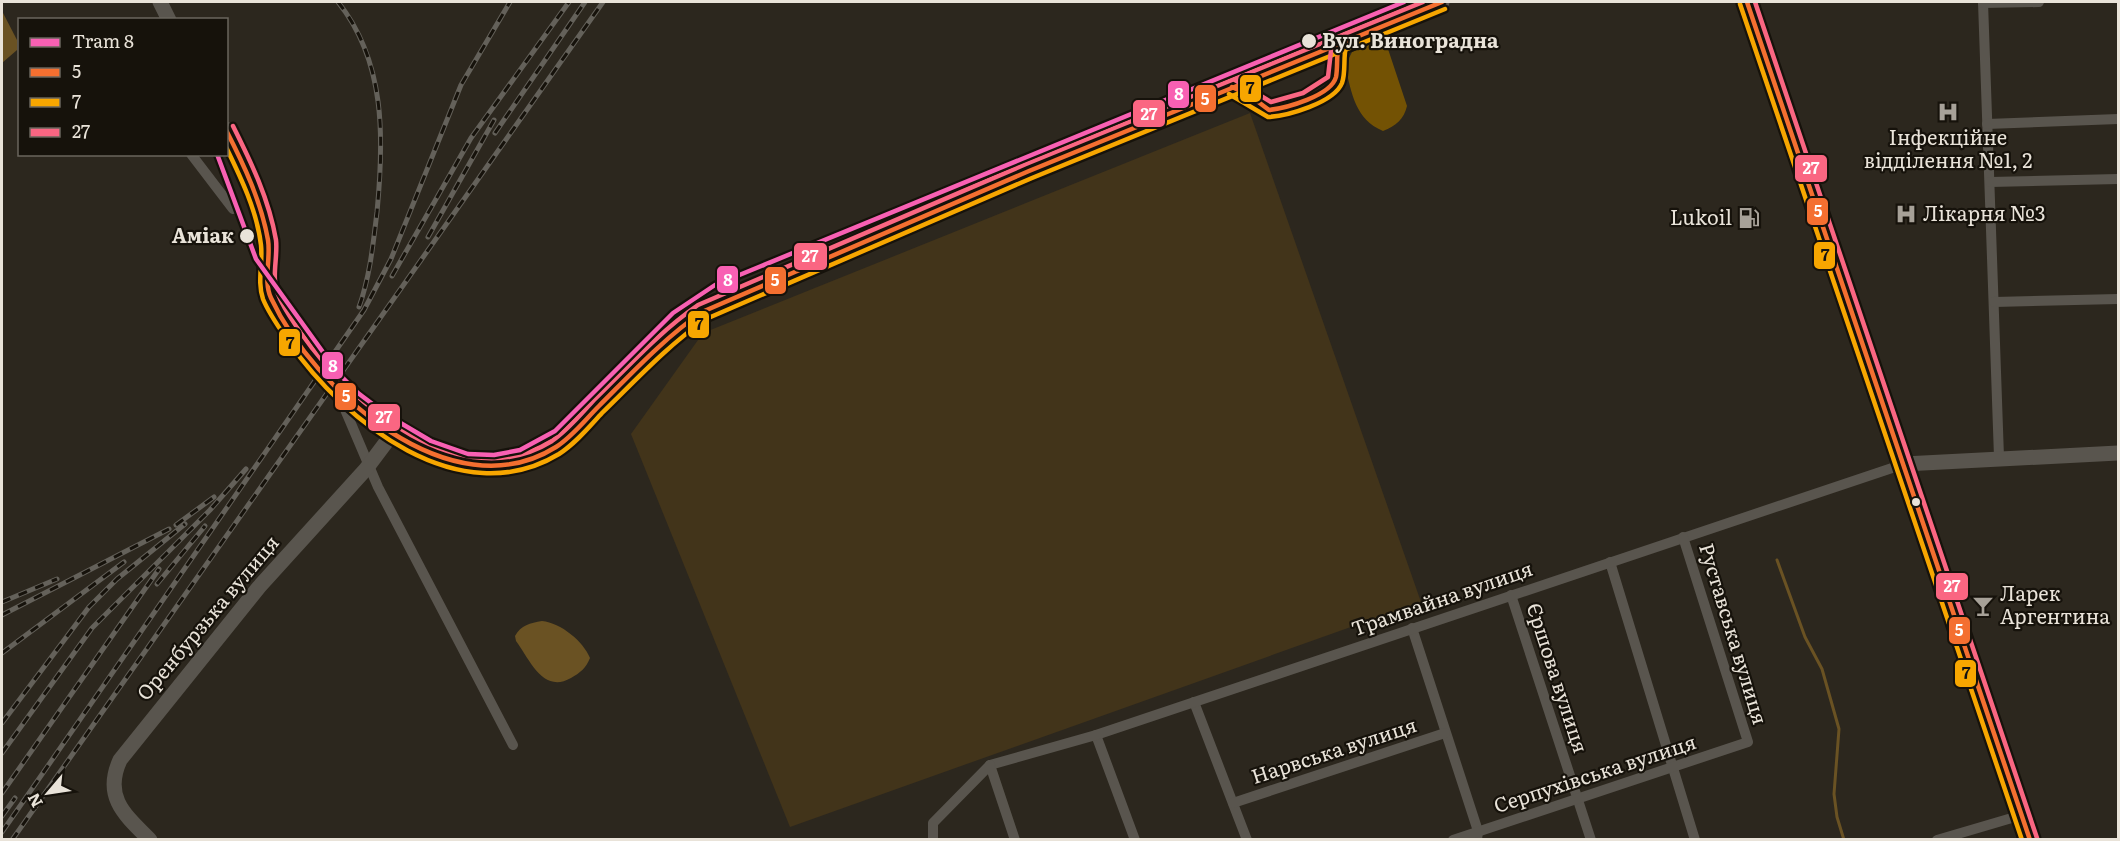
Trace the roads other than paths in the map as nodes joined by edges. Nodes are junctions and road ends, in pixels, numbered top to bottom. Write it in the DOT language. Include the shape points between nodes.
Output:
graph roads {
  1 [pos="160,2"];
  2 [pos="1442,2"];
  3 [pos="1747,2"];
  4 [pos="1983,2"];
  5 [pos="2039,2"];
  6 [pos="168,18"];
  7 [pos="2118,119"];
  8 [pos="1987,124"];
  9 [pos="228,134"];
  10 [pos="193,156"];
  11 [pos="2118,179"];
  12 [pos="1990,182"];
  13 [pos="233,209"];
  14 [pos="2118,299"];
  15 [pos="1994,302"];
  16 [pos="337,391"];
  17 [pos="393,433"];
  18 [pos="2118,453"];
  19 [pos="1999,457"];
  20 [pos="1904,464"];
  21 [pos="368,466"];
  22 [pos="1683,537"];
  23 [pos="1610,562"];
  24 [pos="1511,595"];
  25 [pos="1412,628"];
  26 [pos="1194,702"];
  27 [pos="1445,733"];
  28 [pos="1096,735"];
  29 [pos="1748,742"];
  30 [pos="513,745"];
  31 [pos="990,765"];
  32 [pos="1671,768"];
  33 [pos="1577,799"];
  34 [pos="1233,803"];
  35 [pos="2022,815"];
  36 [pos="1478,835"];
  37 [pos="150,840"];
  38 [pos="933,840"];
  39 [pos="1015,840"];
  40 [pos="1135,840"];
  41 [pos="1246,840"];
  42 [pos="1453,840"];
  43 [pos="1591,840"];
  44 [pos="1695,840"];
  45 [pos="1937,840"];
  46 [pos="2030,840"];
  1 -- 6 [label="street"];
  2 -- 17 [label="street" via="1029,171 702,312 660,344 565,440 538,457 499,466 470,466 436,456"];
  3 -- 20 [label="street"];
  4 -- 5 [label="street"];
  4 -- 8 [label="street"];
  7 -- 8 [label="street"];
  8 -- 12 [label="street"];
  9 -- 16 [label="street" via="267,229 270,296"];
  10 -- 13 [label="street"];
  11 -- 12 [label="street"];
  12 -- 15 [label="street"];
  14 -- 15 [label="street"];
  15 -- 19 [label="street"];
  16 -- 17 [label="street"];
  16 -- 21 [label="street"];
  17 -- 21 [label="street, Оренбурзька вулиця"];
  18 -- 19 [label="street"];
  19 -- 20 [label="street"];
  20 -- 22 [label="street, Трамвайна вулиця"];
  20 -- 35 [label="street"];
  21 -- 30 [label="street"];
  21 -- 37 [label="street, Оренбурзька вулиця" via="259,587 120,760 113,784 117,801 123,813"];
  22 -- 23 [label="street, Трамвайна вулиця"];
  22 -- 29 [label="street, Руставська вулиця"];
  23 -- 24 [label="street, Трамвайна вулиця"];
  23 -- 32 [label="street"];
  24 -- 25 [label="street, Трамвайна вулиця"];
  24 -- 33 [label="street, Єршова вулиця"];
  25 -- 26 [label="street, Трамвайна вулиця"];
  25 -- 27 [label="street"];
  26 -- 28 [label="street, Трамвайна вулиця"];
  26 -- 34 [label="street"];
  27 -- 34 [label="street, Нарвська вулиця"];
  27 -- 36 [label="street"];
  28 -- 31 [label="street, Трамвайна вулиця"];
  28 -- 40 [label="street"];
  29 -- 32 [label="street, Серпухівська вулиця"];
  31 -- 38 [label="street" via="933,823"];
  31 -- 39 [label="street"];
  32 -- 33 [label="street, Серпухівська вулиця"];
  32 -- 44 [label="street"];
  33 -- 36 [label="street, Серпухівська вулиця"];
  33 -- 43 [label="street, Єршова вулиця"];
  34 -- 41 [label="street"];
  35 -- 45 [label="street"];
  35 -- 46 [label="street"];
  36 -- 42 [label="street, Серпухівська вулиця"];
}
